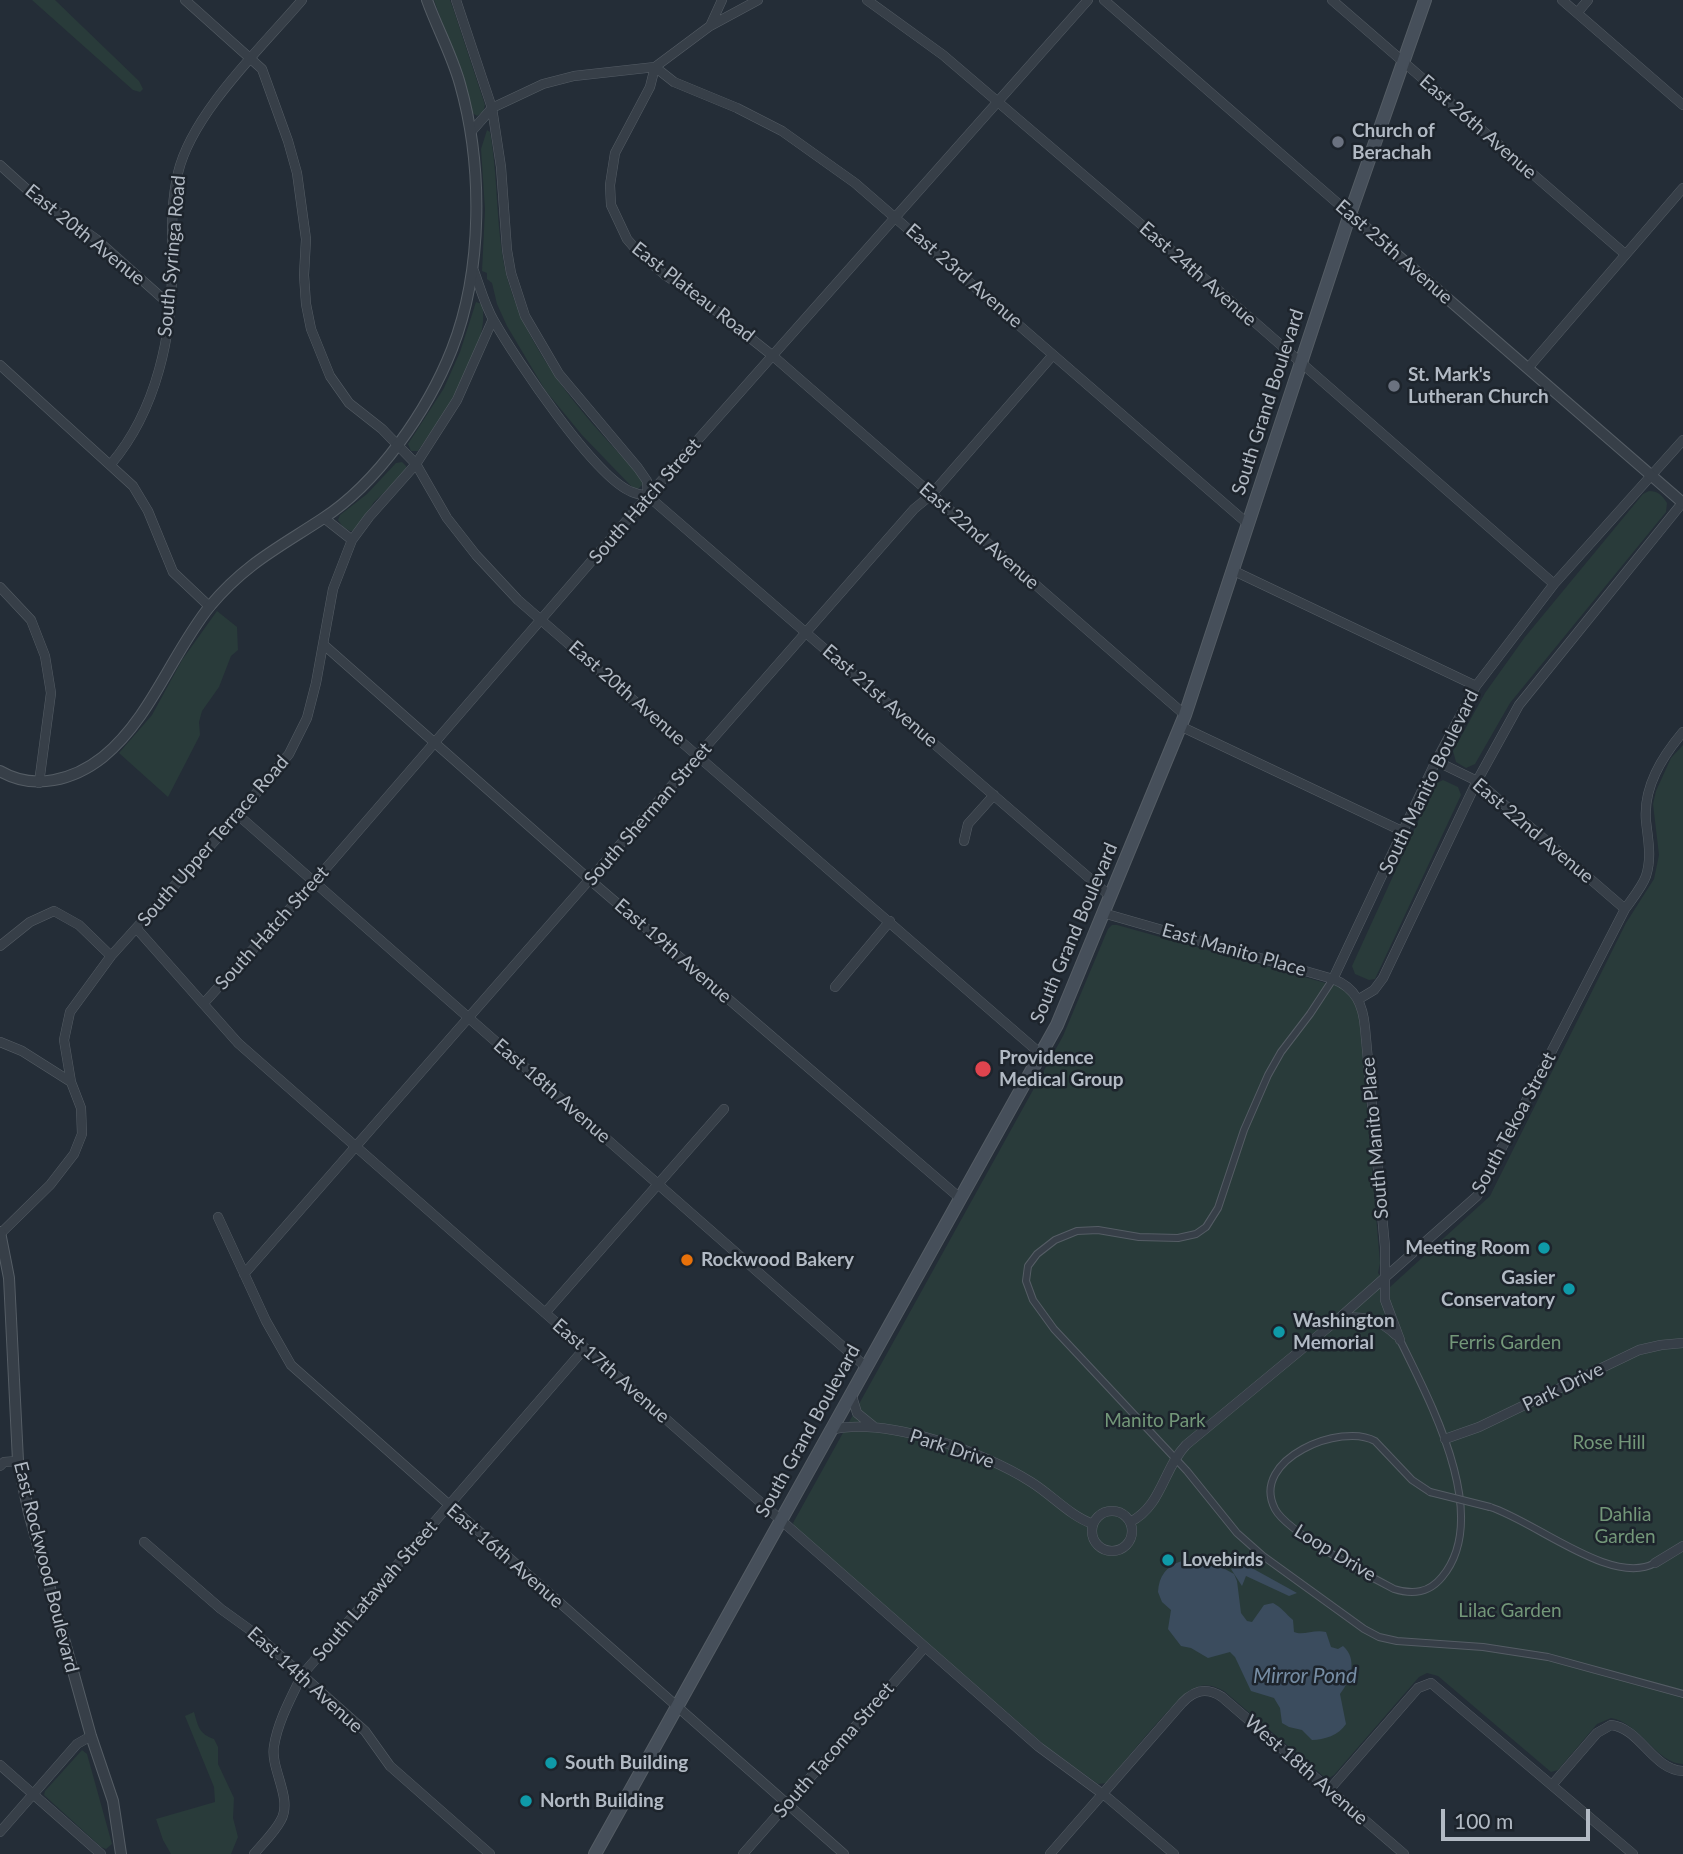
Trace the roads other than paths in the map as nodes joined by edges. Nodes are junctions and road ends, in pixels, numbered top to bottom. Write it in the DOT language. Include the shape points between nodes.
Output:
graph roads {
  1 [pos="184,0"];
  2 [pos="302,0"];
  3 [pos="427,0"];
  4 [pos="456,0"];
  5 [pos="722,0"];
  6 [pos="758,0"];
  7 [pos="867,0"];
  8 [pos="1088,0"];
  9 [pos="1104,0"];
  10 [pos="1332,0"];
  11 [pos="1424,0"];
  12 [pos="1562,0"];
  13 [pos="1588,0"];
  14 [pos="1577,13"];
  15 [pos="710,26"];
  16 [pos="252,58"];
  17 [pos="1404,62"];
  18 [pos="654,67"];
  19 [pos="998,102"];
  20 [pos="1683,105"];
  21 [pos="492,108"];
  22 [pos="471,132"];
  23 [pos="0,165"];
  24 [pos="1683,188"];
  25 [pos="1350,214"];
  26 [pos="896,217"];
  27 [pos="1625,254"];
  28 [pos="474,271"];
  29 [pos="170,305"];
  30 [pos="493,319"];
  31 [pos="1053,355"];
  32 [pos="773,356"];
  33 [pos="1302,363"];
  34 [pos="0,365"];
  35 [pos="1528,368"];
  36 [pos="1683,440"];
  37 [pos="398,446"];
  38 [pos="111,464"];
  39 [pos="416,464"];
  40 [pos="1653,475"];
  41 [pos="931,495"];
  42 [pos="648,496"];
  43 [pos="1683,502"];
  44 [pos="324,518"];
  45 [pos="1248,524"];
  46 [pos="352,540"];
  47 [pos="1232,570"];
  48 [pos="1554,584"];
  49 [pos="0,587"];
  50 [pos="209,607"];
  51 [pos="541,619"];
  52 [pos="807,633"];
  53 [pos="324,645"];
  54 [pos="1476,686"];
  55 [pos="1182,721"];
  56 [pos="1683,732"];
  57 [pos="436,742"];
  58 [pos="699,756"];
  59 [pos="1436,761"];
  60 [pos="0,771"];
  61 [pos="1477,781"];
  62 [pos="39,783"];
  63 [pos="994,795"];
  64 [pos="238,815"];
  65 [pos="1404,832"];
  66 [pos="964,841"];
  67 [pos="590,880"];
  68 [pos="314,882"];
  69 [pos="1110,896"];
  70 [pos="1625,909"];
  71 [pos="1103,913"];
  72 [pos="890,921"];
  73 [pos="136,929"];
  74 [pos="0,946"];
  75 [pos="111,956"];
  76 [pos="1333,978"];
  77 [pos="835,987"];
  78 [pos="1359,999"];
  79 [pos="204,1003"];
  80 [pos="469,1018"];
  81 [pos="0,1042"];
  82 [pos="1042,1055"];
  83 [pos="71,1082"];
  84 [pos="724,1109"];
  85 [pos="357,1147"];
  86 [pos="657,1184"];
  87 [pos="961,1199"];
  88 [pos="218,1217"];
  89 [pos="0,1233"];
  90 [pos="244,1274"];
  91 [pos="1385,1278"];
  92 [pos="544,1313"];
  93 [pos="1337,1320"];
  94 [pos="1401,1340"];
  95 [pos="1683,1343"];
  96 [pos="585,1348"];
  97 [pos="866,1367"];
  98 [pos="851,1393"];
  99 [pos="877,1429"];
  100 [pos="830,1430"];
  101 [pos="1445,1439"];
  102 [pos="1175,1459"];
  103 [pos="18,1461"];
  104 [pos="0,1466"];
  105 [pos="449,1507"];
  106 [pos="779,1520"];
  107 [pos="1130,1522"];
  108 [pos="1093,1524"];
  109 [pos="144,1542"];
  110 [pos="1683,1546"];
  111 [pos="1656,1563"];
  112 [pos="925,1647"];
  113 [pos="302,1675"];
  114 [pos="1683,1694"];
  115 [pos="677,1707"];
  116 [pos="91,1736"];
  117 [pos="0,1766"];
  118 [pos="1681,1771"];
  119 [pos="1552,1784"];
  120 [pos="1329,1790"];
  121 [pos="1103,1793"];
  122 [pos="33,1794"];
  123 [pos="786,1803"];
  124 [pos="0,1832"];
  125 [pos="101,1854"];
  126 [pos="121,1854"];
  127 [pos="254,1854"];
  128 [pos="490,1854"];
  129 [pos="595,1854"];
  130 [pos="743,1854"];
  131 [pos="844,1854"];
  132 [pos="1050,1854"];
  133 [pos="1174,1854"];
  134 [pos="1404,1854"];
  135 [pos="1633,1854"];
  1 -- 16 [label="street"];
  2 -- 16 [label="street, South Syringa Road"];
  3 -- 22 [label="street" via="460,82"];
  4 -- 21 [label="street"];
  5 -- 15 [label="street"];
  6 -- 15 [label="street"];
  7 -- 19 [label="street, East 24th Avenue"];
  8 -- 19 [label="street, South Hatch Street"];
  9 -- 25 [label="street, East 25th Avenue"];
  10 -- 17 [label="street, East 26th Avenue"];
  11 -- 17 [label="main road, South Grand Boulevard"];
  12 -- 14 [label="street"];
  13 -- 14 [label="street"];
  14 -- 20 [label="street"];
  15 -- 18 [label="street"];
  16 -- 29 [label="street, South Syringa Road" via="212,104 178,170"];
  16 -- 37 [label="street, East 20th Avenue" via="262,69 297,173 306,239 306,304 319,354 343,396"];
  17 -- 25 [label="main road, South Grand Boulevard"];
  17 -- 27 [label="street, East 26th Avenue"];
  18 -- 21 [label="street" via="543,84"];
  18 -- 26 [label="street, East 23rd Avenue" via="674,82 782,131"];
  18 -- 32 [label="street, East Plateau Road" via="650,87 615,153 610,185 618,224 639,253"];
  19 -- 26 [label="street, South Hatch Street"];
  19 -- 33 [label="street, East 24th Avenue"];
  21 -- 22 [label="street"];
  21 -- 42 [label="street" via="507,250 525,316 582,404 647,481"];
  22 -- 28 [label="street"];
  23 -- 29 [label="street, East 20th Avenue" via="96,239"];
  24 -- 27 [label="street"];
  25 -- 33 [label="main road, South Grand Boulevard"];
  25 -- 35 [label="street, East 25th Avenue"];
  26 -- 31 [label="street, East 23rd Avenue"];
  26 -- 32 [label="street, South Hatch Street"];
  27 -- 35 [label="street"];
  28 -- 30 [label="street"];
  28 -- 37 [label="street" via="453,348"];
  29 -- 38 [label="street, South Syringa Road" via="152,391 135,432"];
  30 -- 39 [label="street, South Upper Terrace Road" via="457,400"];
  30 -- 42 [label="street" via="542,394 598,463 632,492"];
  31 -- 41 [label="street, South Sherman Street"];
  31 -- 45 [label="street, East 23rd Avenue"];
  32 -- 41 [label="street, East 22nd Avenue"];
  32 -- 42 [label="street, South Hatch Street"];
  33 -- 45 [label="main road, South Grand Boulevard"];
  33 -- 48 [label="street, East 24th Avenue"];
  34 -- 38 [label="street"];
  35 -- 40 [label="street, East 25th Avenue"];
  36 -- 40 [label="street, South Manito Boulevard"];
  37 -- 39 [label="street, East 20th Avenue"];
  37 -- 44 [label="street" via="379,470"];
  38 -- 50 [label="street" via="142,499 173,572"];
  39 -- 46 [label="street, South Upper Terrace Road"];
  39 -- 51 [label="street, East 20th Avenue" via="447,518 476,555"];
  40 -- 43 [label="street, East 25th Avenue"];
  40 -- 48 [label="street, South Manito Boulevard"];
  41 -- 52 [label="street, South Sherman Street"];
  41 -- 55 [label="street, East 22nd Avenue"];
  42 -- 51 [label="street, South Hatch Street"];
  42 -- 52 [label="street, East 21st Avenue"];
  43 -- 61 [label="street" via="1519,705"];
  44 -- 46 [label="street"];
  44 -- 50 [label="street" via="249,566"];
  45 -- 47 [label="main road, South Grand Boulevard"];
  46 -- 53 [label="street, South Upper Terrace Road" via="333,589"];
  47 -- 54 [label="street"];
  47 -- 55 [label="main road, South Grand Boulevard"];
  48 -- 54 [label="street, South Manito Boulevard"];
  49 -- 62 [label="street" via="31,620 45,656 51,693"];
  50 -- 62 [label="street" via="147,705 103,757 55,782"];
  51 -- 57 [label="street, South Hatch Street"];
  51 -- 58 [label="street, East 20th Avenue"];
  52 -- 58 [label="street, South Sherman Street"];
  52 -- 63 [label="street, East 21st Avenue"];
  53 -- 57 [label="street, East 19th Avenue"];
  53 -- 64 [label="street, South Upper Terrace Road" via="307,718 289,754"];
  54 -- 59 [label="street, South Manito Boulevard"];
  55 -- 65 [label="street, East 22nd Avenue"];
  55 -- 69 [label="main road, South Grand Boulevard"];
  56 -- 70 [label="street, South Tekoa Street" via="1661,759 1647,795 1651,849 1646,877"];
  57 -- 67 [label="street, East 19th Avenue"];
  57 -- 68 [label="street, South Hatch Street"];
  58 -- 67 [label="street, South Sherman Street"];
  58 -- 72 [label="street, East 20th Avenue"];
  59 -- 61 [label="street, East 22nd Avenue"];
  59 -- 65 [label="street, South Manito Boulevard"];
  60 -- 62 [label="street"];
  61 -- 70 [label="street, East 22nd Avenue"];
  61 -- 78 [label="street" via="1387,971 1374,990"];
  63 -- 66 [label="street" via="968,824"];
  63 -- 69 [label="street, East 21st Avenue"];
  64 -- 68 [label="street, East 18th Avenue"];
  64 -- 73 [label="street, South Upper Terrace Road"];
  65 -- 76 [label="street, South Manito Boulevard"];
  67 -- 80 [label="street, South Sherman Street"];
  67 -- 87 [label="street, East 19th Avenue"];
  68 -- 79 [label="street, South Hatch Street"];
  68 -- 80 [label="street, East 18th Avenue"];
  69 -- 71 [label="main road, South Grand Boulevard"];
  70 -- 91 [label="street, South Tekoa Street" via="1477,1196"];
  71 -- 76 [label="street, East Manito Place"];
  71 -- 82 [label="main road, South Grand Boulevard"];
  72 -- 77 [label="street"];
  72 -- 82 [label="street, East 20th Avenue"];
  73 -- 75 [label="street, South Upper Terrace Road"];
  73 -- 79 [label="street, East 17th Avenue"];
  74 -- 75 [label="street" via="30,922 54,911 79,925"];
  75 -- 83 [label="street, South Upper Terrace Road" via="70,1012 64,1040"];
  76 -- 78 [label="street, East Manito Place"];
  76 -- 102 [label="street" via="1273,1065 1244,1130 1218,1208 1206,1227 1178,1238 1077,1231 1048,1244 1026,1270 1028,1290 1045,1317"];
  78 -- 91 [label="street, South Manito Place"];
  79 -- 85 [label="street, East 17th Avenue" via="238,1043"];
  80 -- 85 [label="street, South Sherman Street"];
  80 -- 86 [label="street, East 18th Avenue"];
  81 -- 83 [label="street"];
  82 -- 87 [label="main road, South Grand Boulevard"];
  83 -- 89 [label="street, South Upper Terrace Road" via="81,1108 82,1134 74,1154 50,1185"];
  84 -- 86 [label="street"];
  85 -- 90 [label="street, South Sherman Street"];
  85 -- 92 [label="street, East 17th Avenue"];
  86 -- 92 [label="street"];
  86 -- 97 [label="street, East 18th Avenue"];
  87 -- 97 [label="main road, South Grand Boulevard"];
  88 -- 90 [label="street, East 16th Avenue"];
  89 -- 103 [label="street, East Rockwood Boulevard" via="9,1278"];
  90 -- 105 [label="street, East 16th Avenue" via="291,1365"];
  91 -- 93 [label="street, South Tekoa Street"];
  91 -- 94 [label="street, Loop Drive" via="1386,1306"];
  92 -- 96 [label="street, East 17th Avenue"];
  93 -- 94 [label="street, Loop Drive" via="1373,1319"];
  93 -- 102 [label="street, South Tekoa Street" via="1190,1441"];
  94 -- 101 [label="street, Loop Drive"];
  95 -- 101 [label="street, Park Drive" via="1639,1350"];
  96 -- 105 [label="street, South Latawah Street"];
  96 -- 106 [label="street, East 17th Avenue"];
  97 -- 98 [label="main road, South Grand Boulevard"];
  98 -- 99 [label="street" via="857,1413"];
  98 -- 100 [label="main road, South Grand Boulevard"];
  99 -- 100 [label="street, Park Drive"];
  99 -- 108 [label="street, Park Drive" via="940,1441 982,1456"];
  100 -- 106 [label="main road, South Grand Boulevard"];
  101 -- 111 [label="street, Loop Drive, bridge" via="1461,1506 1462,1527 1448,1568 1426,1590 1394,1589 1294,1530 1273,1505 1277,1471 1293,1454 1318,1443 1360,1436 1375,1441 1430,1492 1490,1507 1605,1564 1637,1569"];
  102 -- 107 [label="street, South Tekoa Street" via="1153,1503"];
  102 -- 114 [label="street" via="1248,1544 1379,1637 1548,1657"];
  103 -- 104 [label="street"];
  103 -- 116 [label="street, East Rockwood Boulevard"];
  105 -- 113 [label="street, South Latawah Street"];
  105 -- 115 [label="street, East 16th Avenue"];
  106 -- 112 [label="street, East 17th Avenue"];
  106 -- 115 [label="main road, South Grand Boulevard"];
  107 -- 108 [label="street" via="1111,1511"];
  107 -- 108 [label="street" via="1131,1538 1115,1551 1098,1546"];
  109 -- 113 [label="street, East 14th Avenue"];
  110 -- 111 [label="street"];
  112 -- 121 [label="street, East 17th Avenue" via="1046,1753"];
  112 -- 123 [label="street, South Tacoma Street"];
  113 -- 127 [label="street, South Latawah Street" via="273,1748 284,1801 282,1818"];
  113 -- 128 [label="street, East 14th Avenue" via="365,1731 390,1766"];
  115 -- 123 [label="street, East 16th Avenue"];
  115 -- 129 [label="main road, South Grand Boulevard"];
  116 -- 122 [label="street" via="77,1744"];
  116 -- 126 [label="street, East Rockwood Boulevard" via="113,1801"];
  117 -- 122 [label="street"];
  118 -- 119 [label="street" via="1611,1725 1597,1733"];
  119 -- 120 [label="street" via="1439,1687 1427,1682"];
  119 -- 135 [label="street"];
  120 -- 121 [label="street, West 18th Avenue" via="1219,1695 1206,1691 1187,1698"];
  120 -- 134 [label="street, West 18th Avenue"];
  121 -- 132 [label="street"];
  121 -- 133 [label="street, East 17th Avenue"];
  122 -- 124 [label="street"];
  122 -- 125 [label="street"];
  123 -- 130 [label="street, South Tacoma Street"];
  123 -- 131 [label="street, East 16th Avenue"];
}
